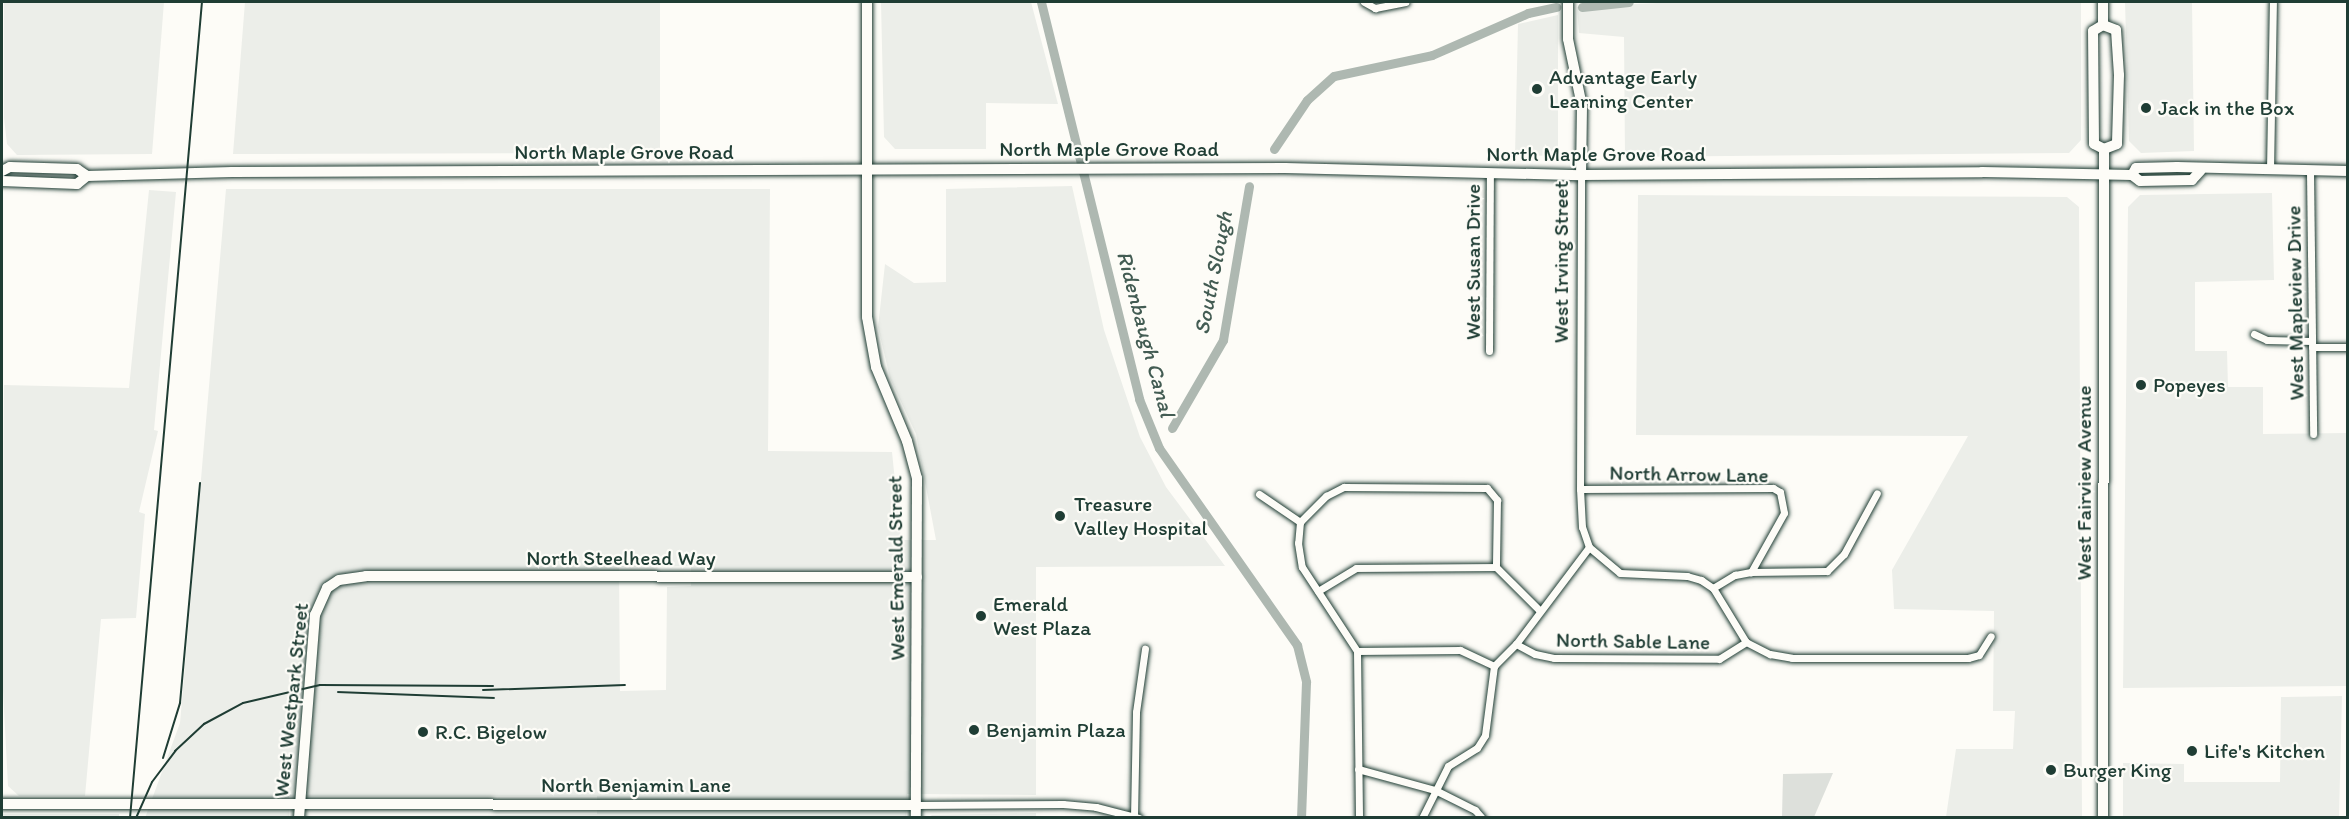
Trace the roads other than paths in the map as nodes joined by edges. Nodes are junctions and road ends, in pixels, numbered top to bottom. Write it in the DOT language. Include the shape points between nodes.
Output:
graph roads {
  1 [pos="867,2"];
  2 [pos="1365,2"];
  3 [pos="1405,2"];
  4 [pos="1568,2"];
  5 [pos="2103,2"];
  6 [pos="2273,2"];
  7 [pos="2103,25"];
  8 [pos="2104,149"];
  9 [pos="2270,170"];
  10 [pos="2,171"];
  11 [pos="2348,171"];
  12 [pos="866,172"];
  13 [pos="2310,172"];
  14 [pos="1490,173"];
  15 [pos="1581,175"];
  16 [pos="2104,175"];
  17 [pos="87,176"];
  18 [pos="2,181"];
  19 [pos="2254,333"];
  20 [pos="2312,344"];
  21 [pos="2348,346"];
  22 [pos="1489,351"];
  23 [pos="2313,434"];
  24 [pos="1580,489"];
  25 [pos="1877,492"];
  26 [pos="1259,494"];
  27 [pos="1300,522"];
  28 [pos="1589,547"];
  29 [pos="1496,567"];
  30 [pos="1751,572"];
  31 [pos="917,577"];
  32 [pos="327,588"];
  33 [pos="1713,588"];
  34 [pos="1318,591"];
  35 [pos="1540,611"];
  36 [pos="1991,636"];
  37 [pos="1746,642"];
  38 [pos="1516,644"];
  39 [pos="1145,649"];
  40 [pos="1357,651"];
  41 [pos="1494,666"];
  42 [pos="1358,770"];
  43 [pos="1435,790"];
  44 [pos="2,804"];
  45 [pos="299,804"];
  46 [pos="916,805"];
  47 [pos="1135,817"];
  48 [pos="299,818"];
  49 [pos="916,818"];
  50 [pos="1359,818"];
  51 [pos="1422,818"];
  52 [pos="1482,818"];
  53 [pos="2103,818"];
  1 -- 12 [label="main road, West Emerald Street"];
  2 -- 3 [label="street" via="1375,8"];
  4 -- 15 [label="main road, West Irving Street" via="1568,39 1582,106"];
  5 -- 7 [label="main road, West Fairview Avenue"];
  6 -- 9 [label="street"];
  7 -- 8 [label="main road, West Fairview Avenue" via="2093,31 2094,144"];
  7 -- 8 [label="main road" via="2116,30 2118,75 2117,144"];
  8 -- 16 [label="main road, West Fairview Avenue"];
  9 -- 13 [label="main road, North Maple Grove Road"];
  9 -- 16 [label="main road, North Maple Grove Road" via="2136,168 2132,175"];
  10 -- 17 [label="main road, North Maple Grove Road" via="10,167 77,169"];
  11 -- 13 [label="main road, North Maple Grove Road"];
  12 -- 14 [label="main road, North Maple Grove Road" via="1263,168"];
  12 -- 17 [label="main road, North Maple Grove Road" via="221,172"];
  12 -- 31 [label="main road, West Emerald Street" via="867,317 876,367 907,441 917,478"];
  13 -- 20 [label="street, West Mapleview Drive"];
  14 -- 15 [label="main road, North Maple Grove Road"];
  14 -- 22 [label="street, West Susan Drive"];
  15 -- 16 [label="main road, North Maple Grove Road"];
  15 -- 24 [label="street, West Irving Street"];
  16 -- 53 [label="main road, West Fairview Avenue"];
  17 -- 18 [label="main road, North Maple Grove Road" via="77,184"];
  19 -- 20 [label="street" via="2266,340"];
  20 -- 21 [label="street"];
  20 -- 23 [label="street, West Mapleview Drive"];
  24 -- 28 [label="street, West Irving Street" via="1582,527"];
  24 -- 30 [label="street, North Arrow Lane" via="1773,488 1780,492 1784,513"];
  25 -- 30 [label="street" via="1844,554 1827,571"];
  26 -- 27 [label="street"];
  27 -- 29 [label="street" via="1326,496 1344,488 1487,488 1497,500"];
  27 -- 34 [label="street" via="1302,567"];
  28 -- 33 [label="street" via="1620,573 1688,576"];
  28 -- 35 [label="street"];
  29 -- 34 [label="street" via="1356,568"];
  29 -- 35 [label="street"];
  30 -- 33 [label="street" via="1735,575"];
  31 -- 32 [label="main road, North Steelhead Way" via="352,576"];
  31 -- 46 [label="main road, West Emerald Street"];
  32 -- 45 [label="main road, West Westpark Street" via="315,615"];
  33 -- 37 [label="street"];
  34 -- 40 [label="street"];
  35 -- 38 [label="street"];
  36 -- 37 [label="street" via="1978,655 1968,658 1792,658 1770,654"];
  37 -- 38 [label="street, North Sable Lane" via="1719,659 1554,658"];
  38 -- 41 [label="street"];
  39 -- 47 [label="street" via="1136,712"];
  40 -- 41 [label="street" via="1460,650"];
  40 -- 42 [label="street"];
  41 -- 43 [label="street" via="1485,735 1477,748 1448,766"];
  42 -- 43 [label="street"];
  42 -- 50 [label="street"];
  43 -- 51 [label="street"];
  43 -- 52 [label="street" via="1475,810"];
  44 -- 45 [label="main road, North Benjamin Lane"];
  45 -- 46 [label="main road, North Benjamin Lane"];
  45 -- 48 [label="main road, West Westpark Street"];
  46 -- 47 [label="street, North Benjamin Lane" via="1064,804"];
  46 -- 49 [label="main road, West Emerald Street"];
}
